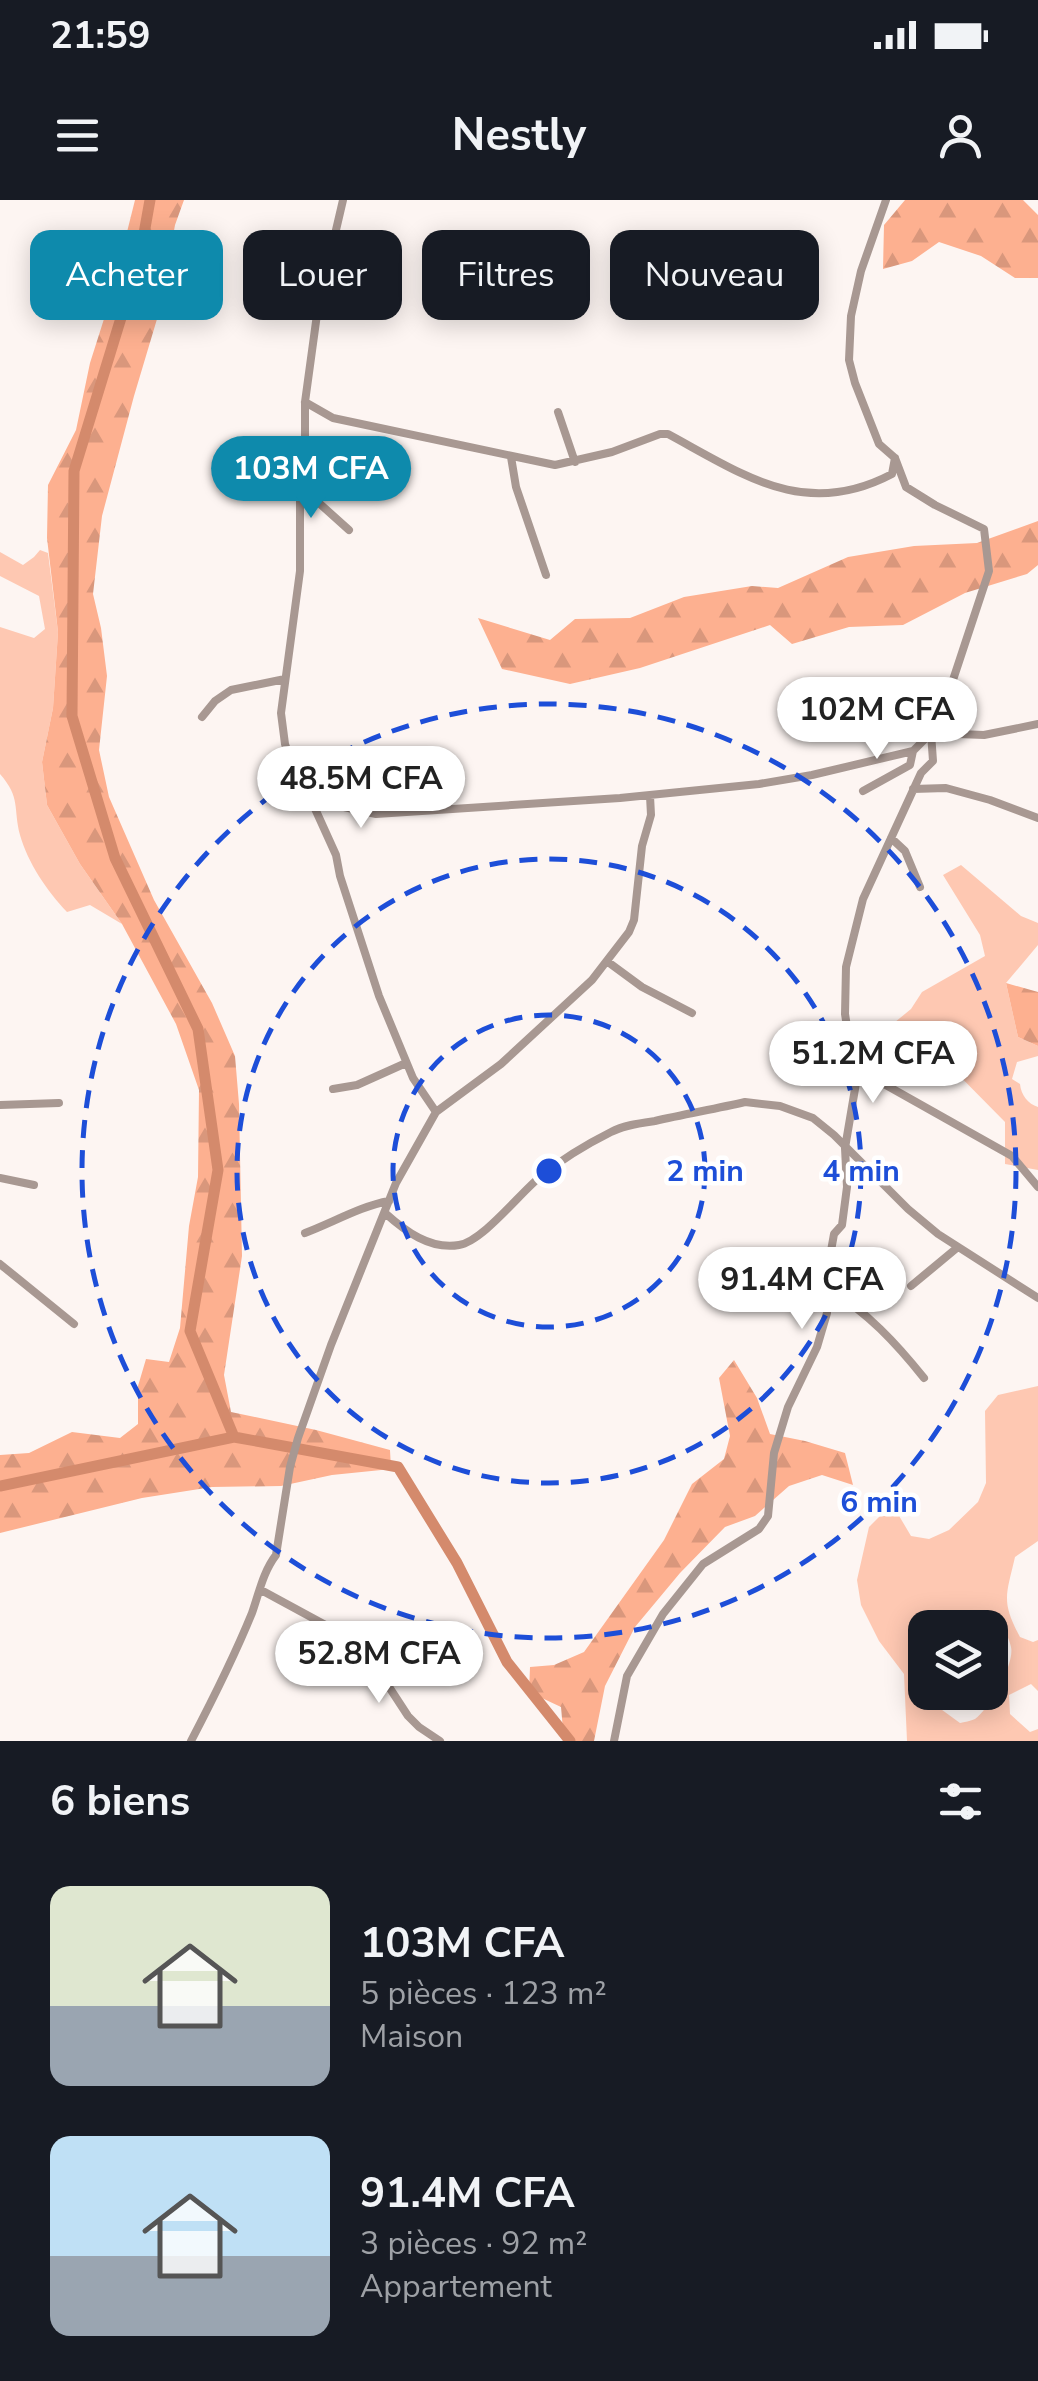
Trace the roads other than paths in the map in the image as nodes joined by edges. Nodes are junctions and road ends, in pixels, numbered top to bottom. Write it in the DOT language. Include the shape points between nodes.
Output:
graph roads {
  1 [pos="342,200"];
  2 [pos="886,200"];
  3 [pos="305,402"];
  4 [pos="558,412"];
  5 [pos="511,457"];
  6 [pos="896,458"];
  7 [pos="576,462"];
  8 [pos="300,486"];
  9 [pos="349,530"];
  10 [pos="546,576"];
  11 [pos="284,679"];
  12 [pos="202,717"];
  13 [pos="1038,724"];
  14 [pos="930,732"];
  15 [pos="913,751"];
  16 [pos="305,786"];
  17 [pos="913,789"];
  18 [pos="863,791"];
  19 [pos="650,796"];
  20 [pos="1038,818"];
  21 [pos="892,838"];
  22 [pos="920,887"];
  23 [pos="608,962"];
  24 [pos="692,1013"];
  25 [pos="406,1062"];
  26 [pos="854,1062"];
  27 [pos="333,1089"];
  28 [pos="60,1103"];
  29 [pos="0,1105"];
  30 [pos="436,1112"];
  31 [pos="846,1148"];
  32 [pos="0,1178"];
  33 [pos="34,1185"];
  34 [pos="1038,1187"];
  35 [pos="389,1201"];
  36 [pos="385,1213"];
  37 [pos="304,1233"];
  38 [pos="958,1247"];
  39 [pos="0,1264"];
  40 [pos="911,1286"];
  41 [pos="829,1289"];
  42 [pos="1038,1298"];
  43 [pos="74,1324"];
  44 [pos="924,1378"];
  45 [pos="260,1590"];
  46 [pos="191,1741"];
  47 [pos="440,1741"];
  48 [pos="614,1741"];
  1 -- 3 [label="street"];
  2 -- 6 [label="street" via="856,292 849,360 880,444"];
  3 -- 5 [label="street" via="333,418"];
  3 -- 8 [label="street"];
  4 -- 7 [label="street"];
  5 -- 7 [label="street"];
  5 -- 10 [label="street"];
  6 -- 7 [label="street" via="892,474 877,482 821,494 776,487 668,434"];
  6 -- 14 [label="street" via="906,487 984,529 990,571 943,717"];
  8 -- 9 [label="street"];
  8 -- 11 [label="street" via="300,571"];
  11 -- 12 [label="street" via="231,690"];
  11 -- 16 [label="street" via="282,730"];
  13 -- 14 [label="street" via="984,735"];
  14 -- 15 [label="street"];
  14 -- 17 [label="street" via="933,760"];
  15 -- 18 [label="street" via="910,765"];
  15 -- 19 [label="street" via="786,780"];
  16 -- 19 [label="street" via="335,806 376,814"];
  16 -- 25 [label="street" via="336,855"];
  17 -- 20 [label="street" via="946,788"];
  17 -- 21 [label="street"];
  19 -- 23 [label="street" via="634,920"];
  21 -- 22 [label="street" via="906,851"];
  21 -- 26 [label="street" via="864,899 846,967"];
  23 -- 24 [label="street"];
  23 -- 30 [label="street" via="501,1064"];
  25 -- 27 [label="street"];
  25 -- 30 [label="street"];
  26 -- 31 [label="street" via="856,1098"];
  26 -- 34 [label="street" via="1006,1153"];
  28 -- 29 [label="street"];
  30 -- 35 [label="street"];
  31 -- 36 [label="street" via="806,1114 745,1102 613,1130 552,1168 460,1245 408,1234"];
  31 -- 38 [label="street"];
  31 -- 41 [label="street" via="847,1186"];
  32 -- 33 [label="street"];
  35 -- 36 [label="street"];
  35 -- 37 [label="street"];
  36 -- 45 [label="street" via="298,1438 276,1555"];
  38 -- 40 [label="street"];
  38 -- 42 [label="street"];
  39 -- 43 [label="street"];
  41 -- 44 [label="street" via="862,1311"];
  41 -- 48 [label="street" via="818,1342 774,1453 768,1516 704,1564 663,1614 627,1676"];
  45 -- 46 [label="street"];
  45 -- 47 [label="street" via="355,1642 408,1716"];
}
